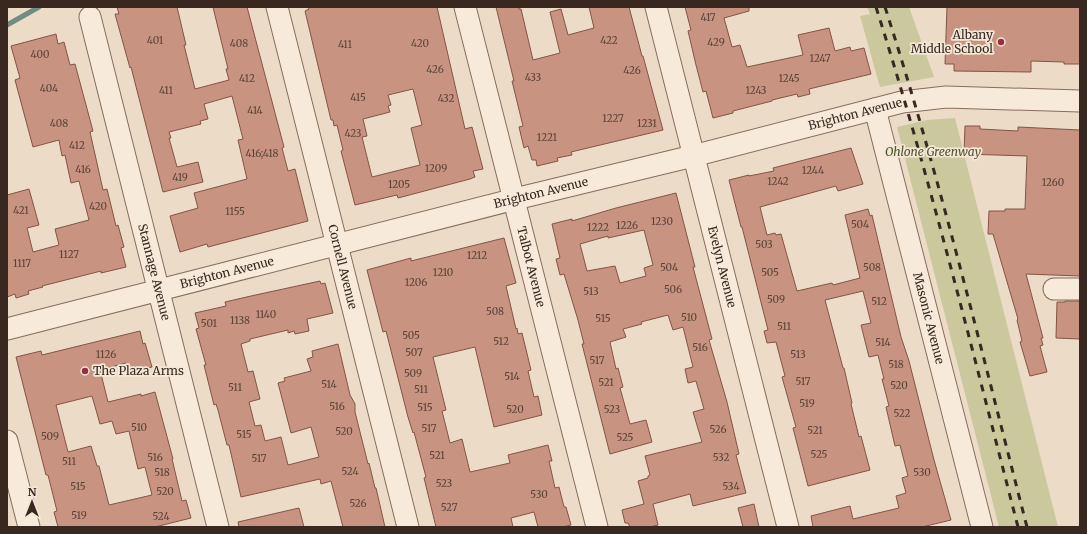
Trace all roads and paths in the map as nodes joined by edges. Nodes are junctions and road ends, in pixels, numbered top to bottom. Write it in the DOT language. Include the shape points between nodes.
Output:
graph roads {
  1 [pos="276,7"];
  2 [pos="466,7"];
  3 [pos="656,7"];
  4 [pos="90,17"];
  5 [pos="1080,101"];
  6 [pos="875,109"];
  7 [pos="693,156"];
  8 [pos="515,199"];
  9 [pos="336,245"];
  10 [pos="1054,289"];
  11 [pos="158,290"];
  12 [pos="1080,290"];
  13 [pos="7,329"];
  14 [pos="7,441"];
  15 [pos="29,527"];
  16 [pos="218,527"];
  17 [pos="408,527"];
  18 [pos="597,527"];
  19 [pos="788,527"];
  20 [pos="982,527"];
  1 -- 9 [label="street, Cornell Avenue"];
  2 -- 8 [label="street, Talbot Avenue"];
  3 -- 7 [label="street, Evelyn Avenue"];
  4 -- 11 [label="street, Stannage Avenue"];
  5 -- 6 [label="street, Brighton Avenue" via="946,97 902,102"];
  6 -- 7 [label="street, Brighton Avenue"];
  6 -- 20 [label="street, Masonic Avenue"];
  7 -- 8 [label="street, Brighton Avenue"];
  7 -- 19 [label="street, Evelyn Avenue"];
  8 -- 9 [label="street, Brighton Avenue"];
  8 -- 18 [label="street, Talbot Avenue"];
  9 -- 11 [label="street, Brighton Avenue"];
  9 -- 17 [label="street, Cornell Avenue"];
  10 -- 12 [label="street"];
  11 -- 13 [label="street, Brighton Avenue"];
  11 -- 16 [label="street, Stannage Avenue"];
  14 -- 15 [label="street"];
}
